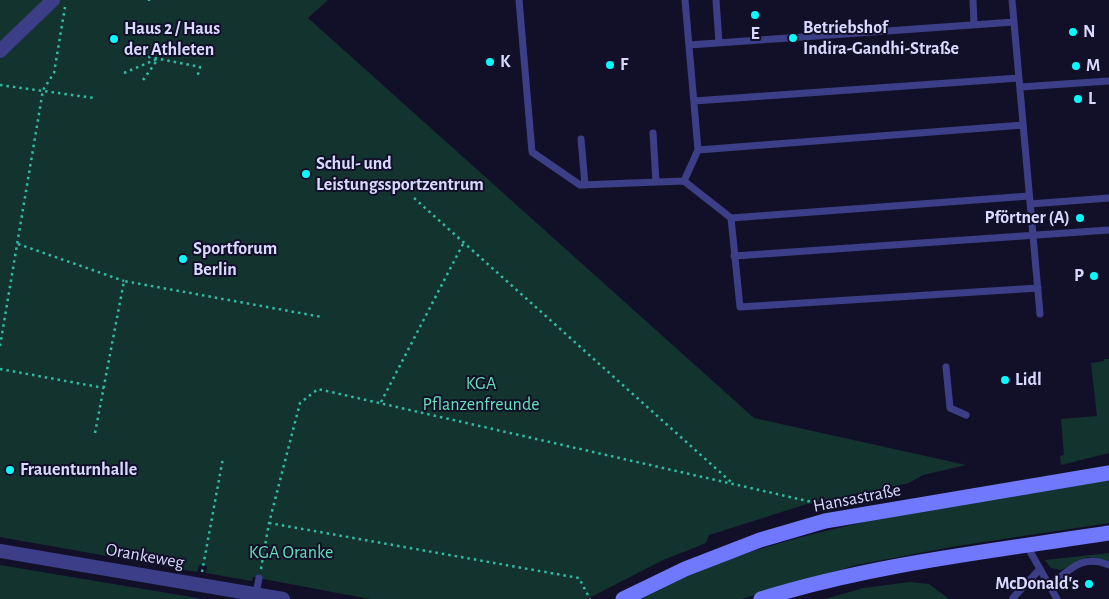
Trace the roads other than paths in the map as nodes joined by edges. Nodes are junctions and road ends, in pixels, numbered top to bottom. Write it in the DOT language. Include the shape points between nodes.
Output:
graph roads {
  1 [pos="53,0"];
  2 [pos="519,0"];
  3 [pos="686,0"];
  4 [pos="716,0"];
  5 [pos="973,0"];
  6 [pos="1012,0"];
  7 [pos="1014,22"];
  8 [pos="974,24"];
  9 [pos="719,43"];
  10 [pos="689,46"];
  11 [pos="0,51"];
  12 [pos="1019,78"];
  13 [pos="1109,81"];
  14 [pos="1020,87"];
  15 [pos="694,101"];
  16 [pos="1023,125"];
  17 [pos="653,133"];
  18 [pos="581,139"];
  19 [pos="698,150"];
  20 [pos="684,181"];
  21 [pos="656,182"];
  22 [pos="585,185"];
  23 [pos="1109,198"];
  24 [pos="1030,200"];
  25 [pos="730,218"];
  26 [pos="1109,230"];
  27 [pos="1033,236"];
  28 [pos="734,256"];
  29 [pos="1038,288"];
  30 [pos="1040,314"];
  31 [pos="946,367"];
  32 [pos="966,415"];
  33 [pos="1109,472"];
  34 [pos="1109,533"];
  35 [pos="1026,546"];
  36 [pos="0,551"];
  37 [pos="1109,566"];
  38 [pos="1040,569"];
  39 [pos="259,578"];
  40 [pos="1049,586"];
  41 [pos="256,594"];
  42 [pos="1013,598"];
  43 [pos="283,599"];
  44 [pos="623,599"];
  45 [pos="761,599"];
  46 [pos="1057,599"];
  1 -- 11 [label="street"];
  2 -- 22 [label="lane" via="532,152 580,185"];
  3 -- 10 [label="lane"];
  4 -- 9 [label="lane"];
  5 -- 8 [label="lane"];
  6 -- 7 [label="lane"];
  7 -- 8 [label="lane"];
  7 -- 12 [label="lane"];
  8 -- 9 [label="lane"];
  9 -- 10 [label="lane"];
  10 -- 15 [label="lane"];
  12 -- 14 [label="lane"];
  12 -- 15 [label="lane"];
  13 -- 14 [label="lane"];
  14 -- 16 [label="lane"];
  15 -- 19 [label="lane"];
  16 -- 19 [label="lane"];
  16 -- 24 [label="lane"];
  17 -- 21 [label="lane"];
  18 -- 22 [label="lane"];
  19 -- 20 [label="lane"];
  20 -- 21 [label="lane"];
  20 -- 25 [label="lane"];
  21 -- 22 [label="lane"];
  23 -- 24 [label="lane"];
  24 -- 25 [label="lane"];
  24 -- 27 [label="lane"];
  25 -- 28 [label="lane"];
  26 -- 27 [label="lane"];
  27 -- 28 [label="lane"];
  27 -- 29 [label="lane"];
  28 -- 29 [label="lane" via="740,307"];
  29 -- 30 [label="lane"];
  31 -- 32 [label="lane" via="950,408"];
  33 -- 44 [label="main road, Hansastraße" via="825,522 760,540 684,569"];
  34 -- 35 [label="main road"];
  35 -- 38 [label="lane"];
  35 -- 45 [label="main road" via="808,584"];
  36 -- 41 [label="street, Orankeweg"];
  37 -- 40 [label="lane" via="1095,560 1083,561"];
  38 -- 40 [label="lane"];
  38 -- 42 [label="lane"];
  39 -- 41 [label="lane"];
  40 -- 46 [label="lane"];
  41 -- 43 [label="street, Orankeweg"];
}
